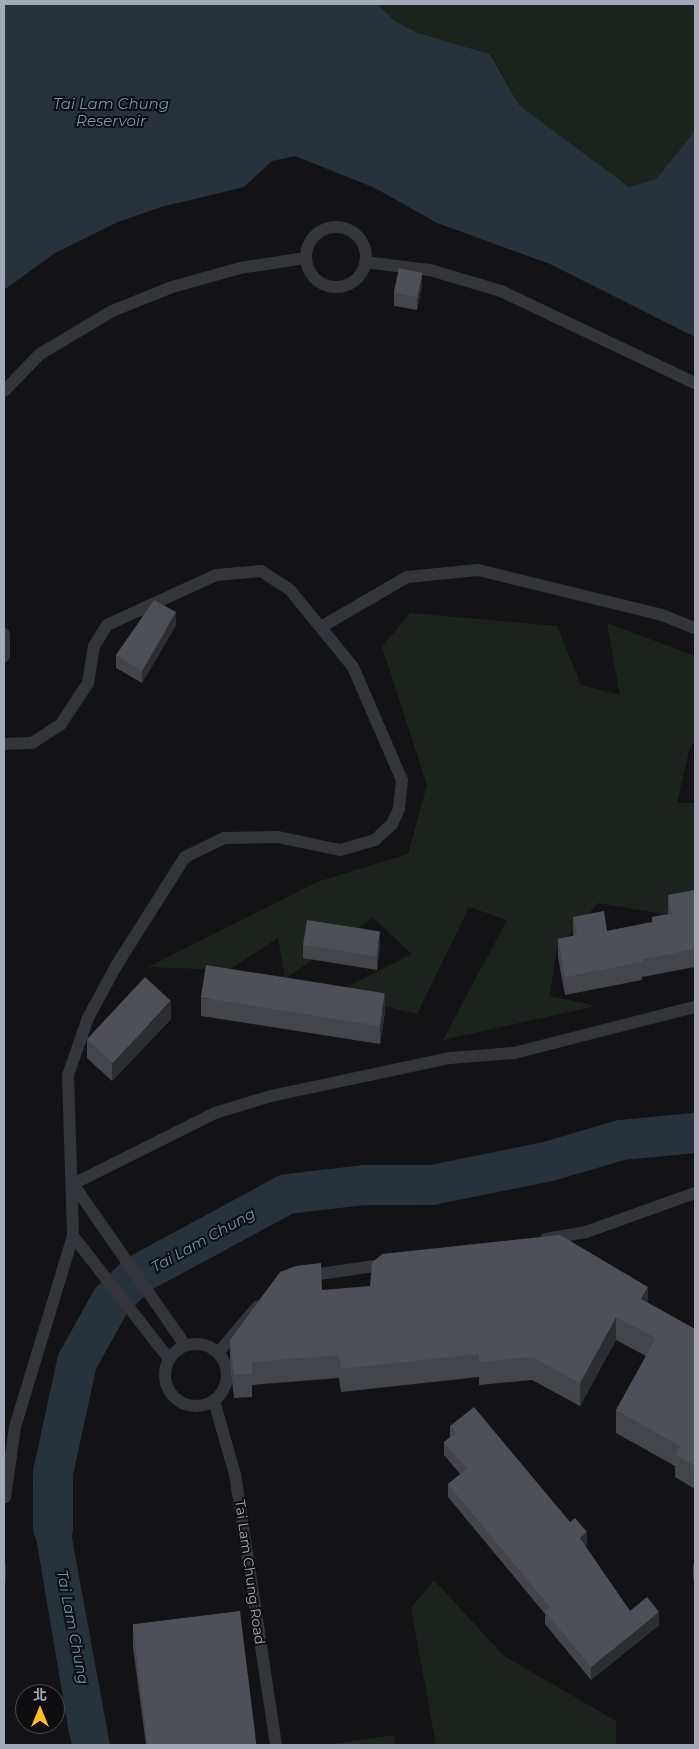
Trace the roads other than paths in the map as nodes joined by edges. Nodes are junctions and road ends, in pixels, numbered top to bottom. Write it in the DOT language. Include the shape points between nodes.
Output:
graph roads {
  1 [pos="305,258"];
  2 [pos="365,262"];
  3 [pos="695,383"];
  4 [pos="4,391"];
  5 [pos="321,627"];
  6 [pos="695,628"];
  7 [pos="4,634"];
  8 [pos="4,656"];
  9 [pos="4,744"];
  10 [pos="695,1006"];
  11 [pos="73,1184"];
  12 [pos="695,1193"];
  13 [pos="73,1236"];
  14 [pos="527,1242"];
  15 [pos="399,1262"];
  16 [pos="290,1282"];
  17 [pos="269,1294"];
  18 [pos="185,1345"];
  19 [pos="218,1352"];
  20 [pos="169,1359"];
  21 [pos="214,1401"];
  22 [pos="5,1497"];
  23 [pos="276,1745"];
  1 -- 2 [label="lane" via="320,283 339,287 356,279"];
  1 -- 2 [label="lane" via="311,239 337,227 356,234"];
  1 -- 4 [label="lane" via="240,268 172,287 112,312 40,354"];
  2 -- 3 [label="lane" via="430,270 501,291"];
  5 -- 6 [label="lane" via="407,577 478,570 662,615"];
  5 -- 9 [label="lane" via="290,590 261,571 216,575 107,625 94,646 88,683 60,724 32,743"];
  5 -- 11 [label="lane" via="353,667 393,755 402,780 399,809 392,824 375,840 340,850 278,837 224,838 185,857 116,966 88,1018 68,1075"];
  7 -- 8 [label="lane"];
  10 -- 11 [label="lane" via="514,1053 450,1058 271,1096 215,1113"];
  11 -- 13 [label="lane"];
  11 -- 18 [label="lane"];
  12 -- 14 [label="lane" via="586,1232"];
  13 -- 20 [label="lane"];
  13 -- 22 [label="lane" via="15,1427"];
  15 -- 16 [label="lane"];
  17 -- 19 [label="lane"];
  18 -- 19 [label="lane" via="203,1344"];
  18 -- 20 [label="lane"];
  19 -- 21 [label="lane" via="228,1378"];
  20 -- 21 [label="lane" via="165,1379 175,1398 194,1406"];
  21 -- 23 [label="lane, Tai Lam Chung Road" via="236,1474"];
}
